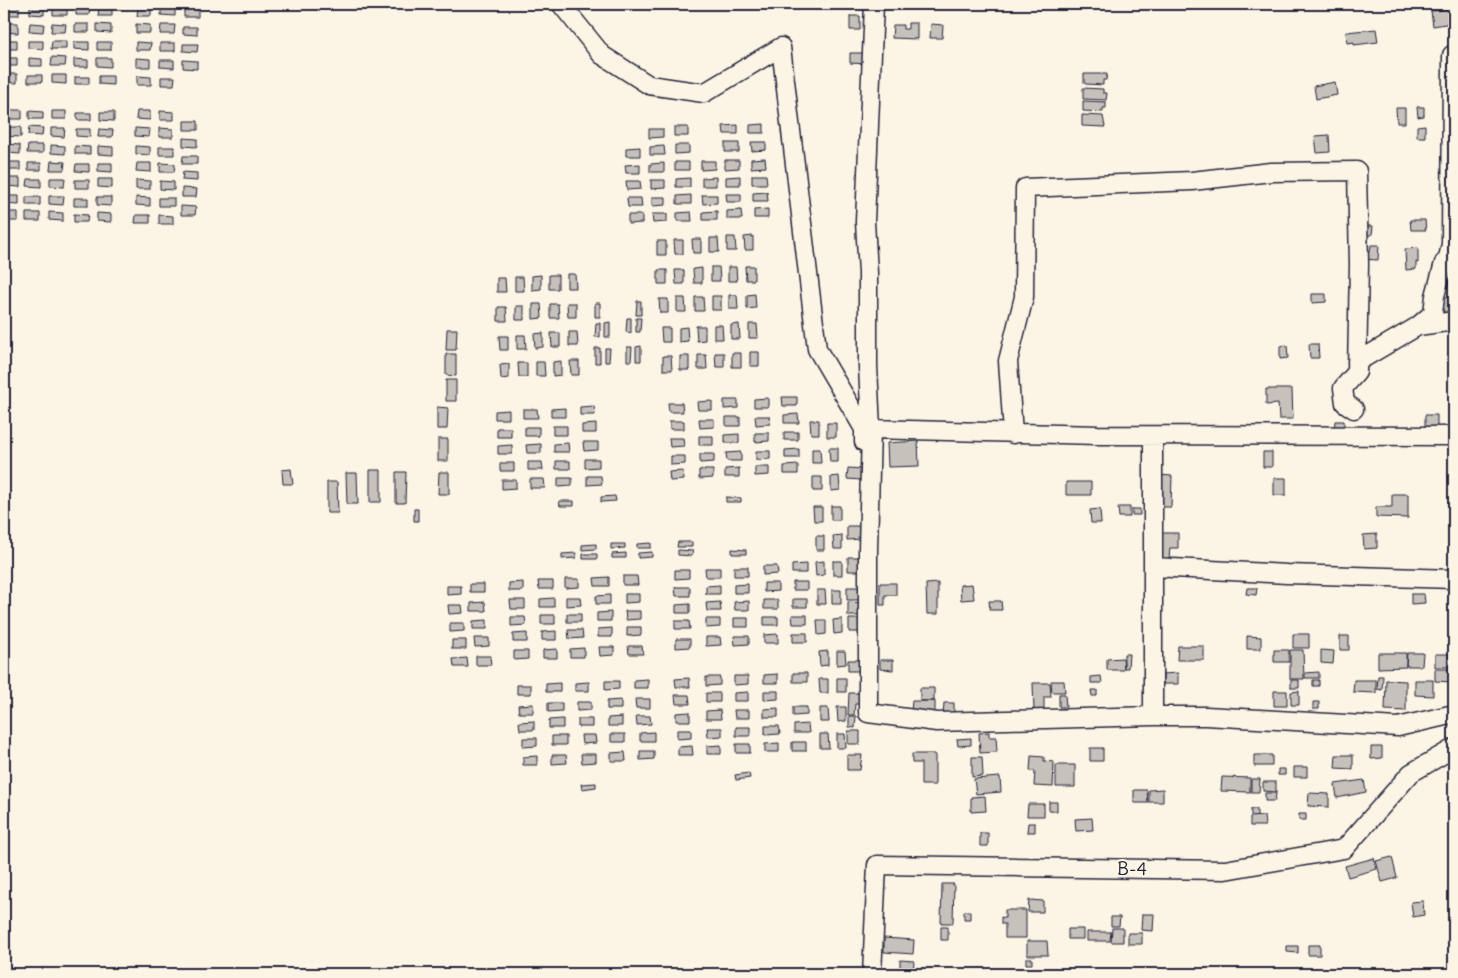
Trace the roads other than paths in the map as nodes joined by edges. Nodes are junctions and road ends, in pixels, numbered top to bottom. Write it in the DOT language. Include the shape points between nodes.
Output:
graph roads {
  1 [pos="561,4"];
  2 [pos="874,4"];
  3 [pos="1452,55"];
  4 [pos="1454,321"];
  5 [pos="1418,326"];
  6 [pos="1357,362"];
  7 [pos="1354,409"];
  8 [pos="871,428"];
  9 [pos="1013,434"];
  10 [pos="1153,436"];
  11 [pos="1454,436"];
  12 [pos="868,550"];
  13 [pos="1153,566"];
  14 [pos="1454,579"];
  15 [pos="1454,714"];
  16 [pos="1153,716"];
  17 [pos="1454,748"];
  18 [pos="1344,848"];
  19 [pos="901,853"];
  20 [pos="872,974"];
  1 -- 12 [label="street" via="602,55 650,85 704,93 781,47 817,349 864,429"];
  2 -- 8 [label="street" via="865,222"];
  3 -- 5 [label="street" via="1451,244 1437,287 1433,313"];
  4 -- 5 [label="street"];
  5 -- 6 [label="street"];
  6 -- 7 [label="street" via="1357,372 1343,388 1345,403"];
  6 -- 9 [label="street" via="1357,171 1271,172 1192,181 1025,188 1024,297 1008,361"];
  8 -- 9 [label="street"];
  8 -- 12 [label="street"];
  9 -- 10 [label="street"];
  10 -- 11 [label="street"];
  10 -- 13 [label="street"];
  12 -- 16 [label="street" via="868,713 937,722"];
  13 -- 14 [label="street"];
  13 -- 16 [label="street"];
  15 -- 16 [label="street" via="1398,727"];
  17 -- 18 [label="street" via="1411,773"];
  18 -- 19 [label="street" via="1201,861"];
  18 -- 20 [label="street, B-4" via="1225,870 877,865"];
}
